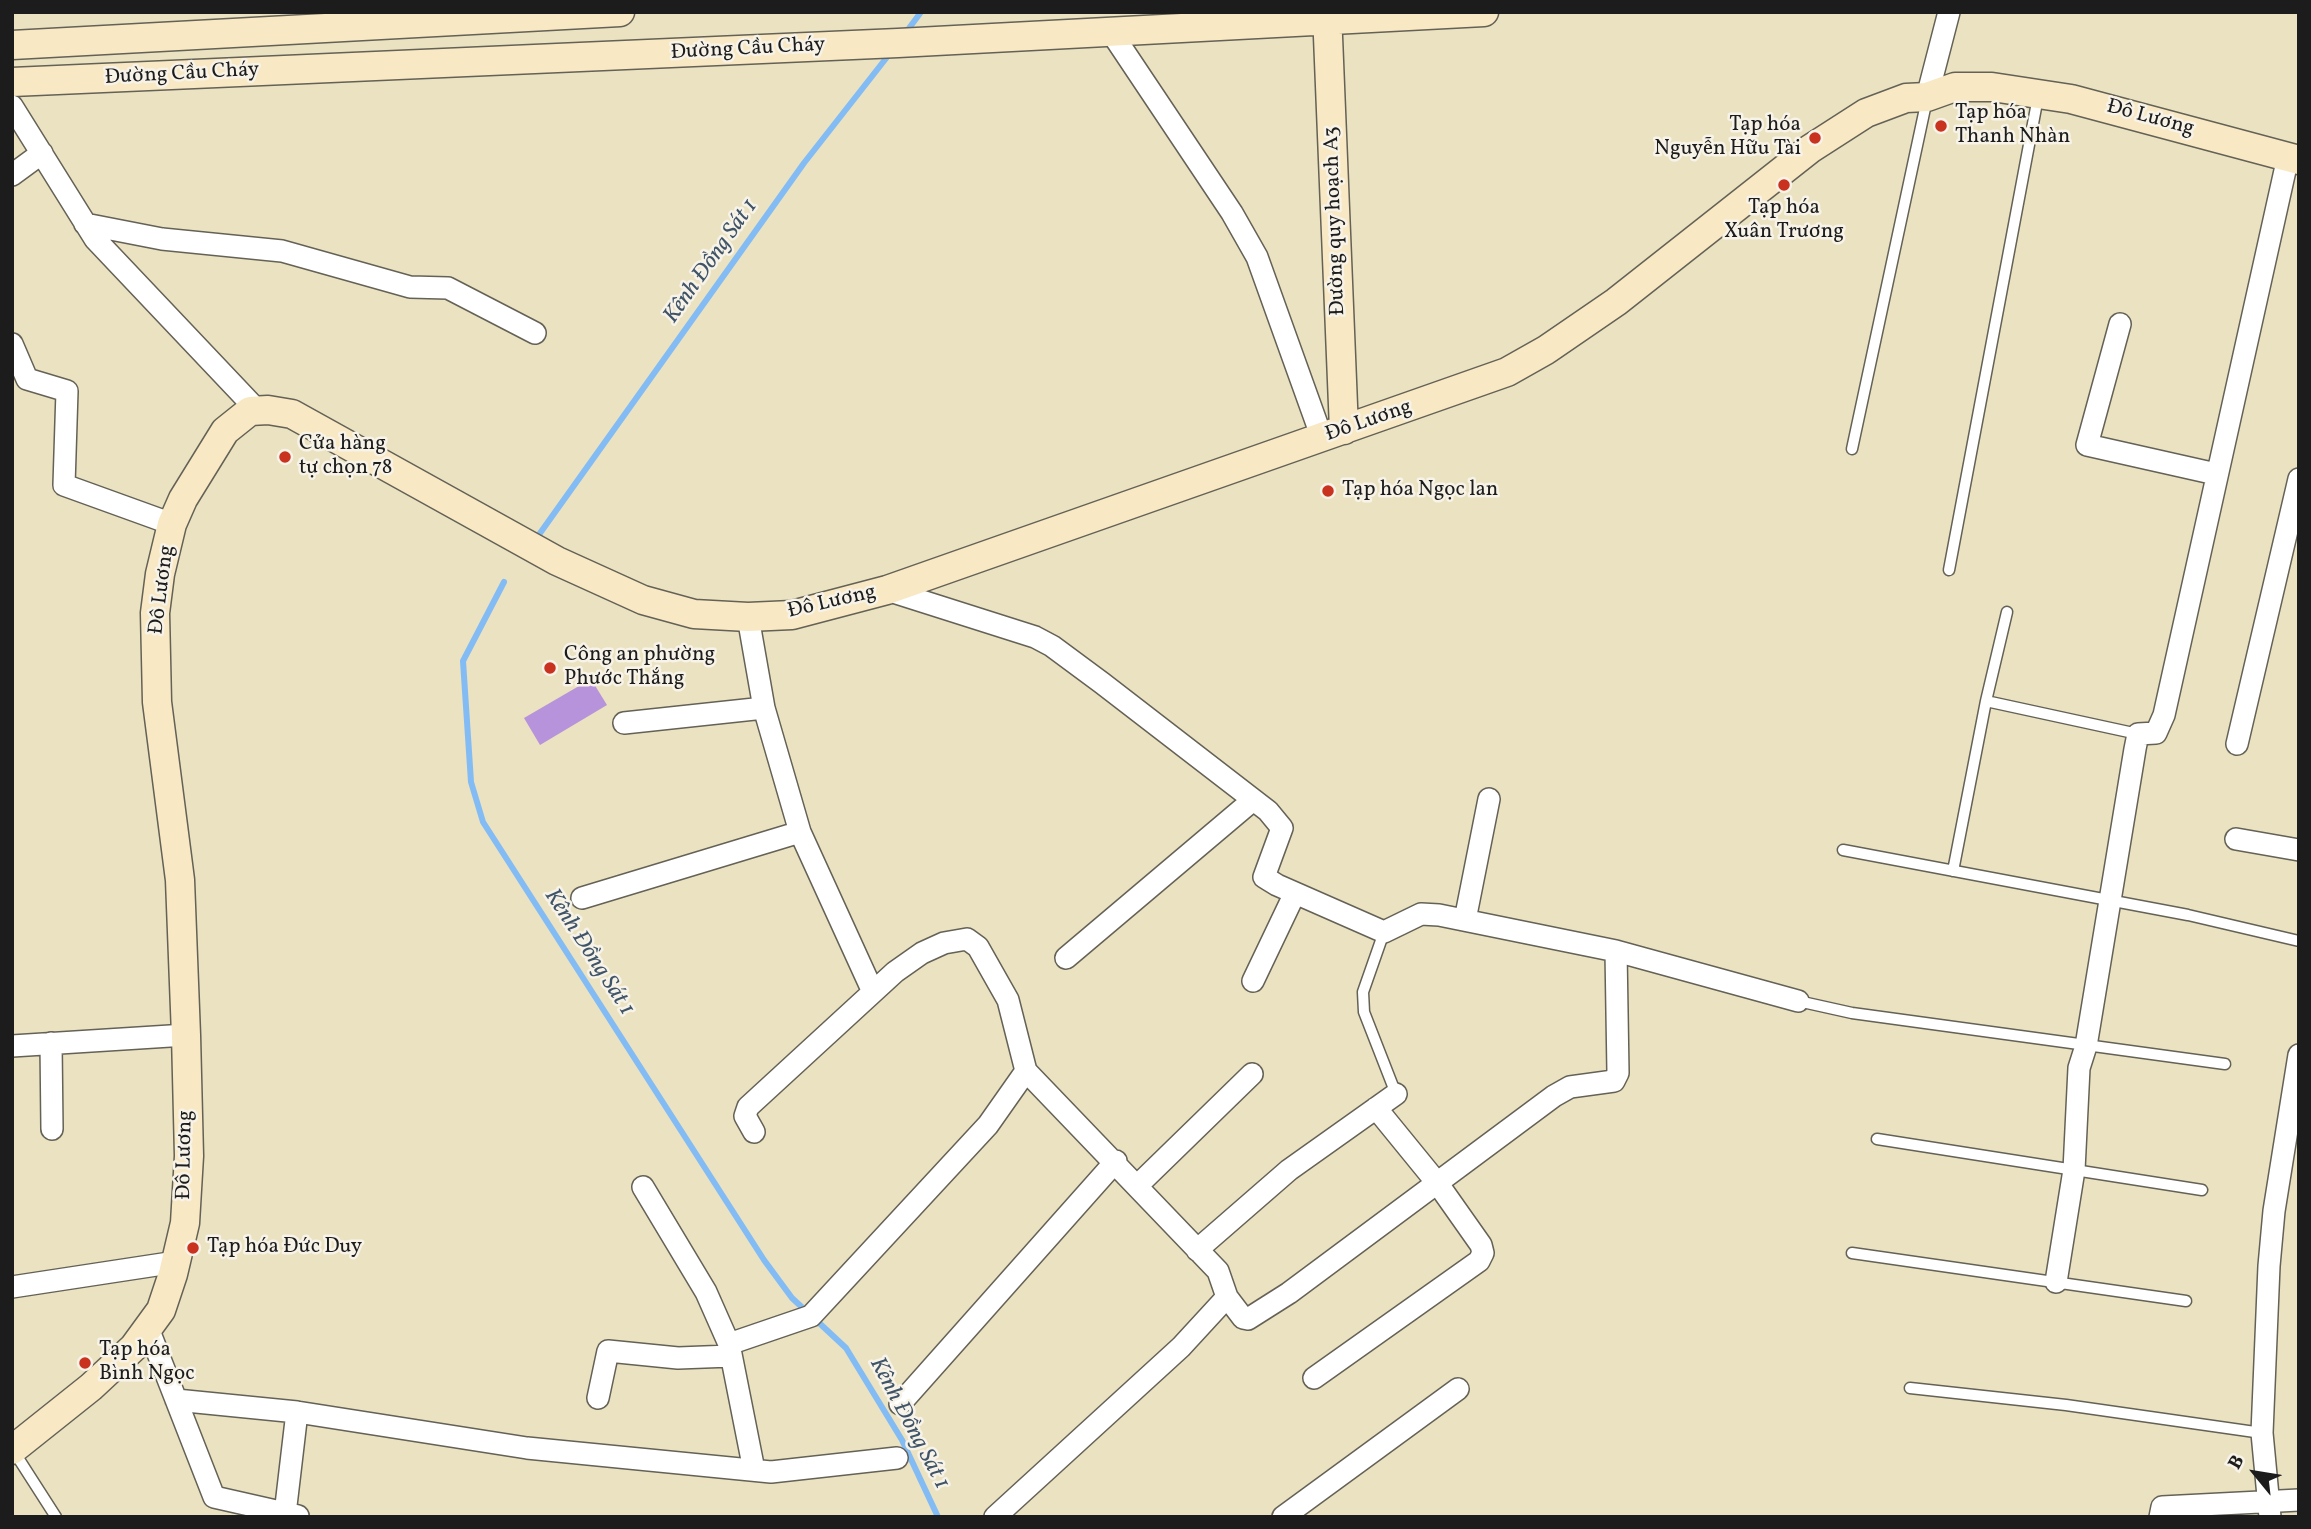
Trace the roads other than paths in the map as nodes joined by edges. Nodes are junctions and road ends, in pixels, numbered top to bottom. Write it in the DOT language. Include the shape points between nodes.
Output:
graph roads {
  1 [pos="620,12"];
  2 [pos="1484,12"];
  3 [pos="1949,12"];
  4 [pos="1327,16"];
  5 [pos="1111,32"];
  6 [pos="191,35"];
  7 [pos="12,45"];
  8 [pos="193,74"];
  9 [pos="12,82"];
  10 [pos="2038,94"];
  11 [pos="1927,97"];
  12 [pos="12,106"];
  13 [pos="42,153"];
  14 [pos="2293,158"];
  15 [pos="12,175"];
  16 [pos="85,224"];
  17 [pos="2120,324"];
  18 [pos="535,333"];
  19 [pos="12,344"];
  20 [pos="257,410"];
  21 [pos="1333,434"];
  22 [pos="1852,449"];
  23 [pos="2216,474"];
  24 [pos="2299,479"];
  25 [pos="172,524"];
  26 [pos="1949,570"];
  27 [pos="887,590"];
  28 [pos="2007,612"];
  29 [pos="748,617"];
  30 [pos="1986,701"];
  31 [pos="764,708"];
  32 [pos="624,723"];
  33 [pos="2138,734"];
  34 [pos="2237,744"];
  35 [pos="1489,799"];
  36 [pos="1253,800"];
  37 [pos="800,832"];
  38 [pos="2236,839"];
  39 [pos="2299,849"];
  40 [pos="1843,850"];
  41 [pos="1953,871"];
  42 [pos="1295,893"];
  43 [pos="582,898"];
  44 [pos="2109,901"];
  45 [pos="1465,920"];
  46 [pos="1384,932"];
  47 [pos="2299,941"];
  48 [pos="1616,951"];
  49 [pos="1066,958"];
  50 [pos="1253,981"];
  51 [pos="873,992"];
  52 [pos="1798,1000"];
  53 [pos="186,1035"];
  54 [pos="51,1043"];
  55 [pos="12,1046"];
  56 [pos="2086,1046"];
  57 [pos="2299,1055"];
  58 [pos="2225,1064"];
  59 [pos="1026,1071"];
  60 [pos="1252,1074"];
  61 [pos="1396,1094"];
  62 [pos="1376,1108"];
  63 [pos="52,1129"];
  64 [pos="754,1132"];
  65 [pos="1877,1139"];
  66 [pos="1116,1161"];
  67 [pos="2074,1170"];
  68 [pos="1438,1184"];
  69 [pos="1138,1185"];
  70 [pos="643,1187"];
  71 [pos="2202,1190"];
  72 [pos="1197,1250"];
  73 [pos="1852,1253"];
  74 [pos="176,1262"];
  75 [pos="2056,1282"];
  76 [pos="12,1287"];
  77 [pos="1227,1297"];
  78 [pos="2186,1301"];
  79 [pos="148,1328"];
  80 [pos="730,1350"];
  81 [pos="1314,1378"];
  82 [pos="1910,1388"];
  83 [pos="1458,1389"];
  84 [pos="598,1398"];
  85 [pos="176,1400"];
  86 [pos="900,1404"];
  87 [pos="297,1412"];
  88 [pos="2262,1433"];
  89 [pos="12,1450"];
  90 [pos="897,1458"];
  91 [pos="754,1470"];
  92 [pos="2299,1500"];
  93 [pos="2269,1510"];
  94 [pos="292,1515"];
  95 [pos="56,1517"];
  96 [pos="995,1517"];
  97 [pos="1283,1517"];
  98 [pos="2160,1517"];
  1 -- 6 [label="street, Đường Cầu Cháy"];
  2 -- 4 [label="street, Đường Cầu Cháy"];
  3 -- 11 [label="street"];
  4 -- 5 [label="street, Đường Cầu Cháy"];
  4 -- 21 [label="street, Đường quy hoạch A3"];
  5 -- 8 [label="street, Đường Cầu Cháy"];
  5 -- 21 [label="street" via="1257,257"];
  6 -- 7 [label="street, Đường Cầu Cháy"];
  6 -- 8 [label="street"];
  8 -- 9 [label="street, Đường Cầu Cháy"];
  10 -- 11 [label="street, Đô Lương" via="1955,87"];
  10 -- 14 [label="street, Đô Lương" via="2111,108"];
  10 -- 26 [label="lane"];
  11 -- 21 [label="street, Đô Lương" via="1889,103 1844,126 1546,351 1507,372"];
  11 -- 22 [label="lane"];
  12 -- 13 [label="street"];
  13 -- 15 [label="street"];
  13 -- 16 [label="street"];
  14 -- 23 [label="street"];
  16 -- 18 [label="street" via="162,239 282,251 410,287 448,288"];
  16 -- 20 [label="street" via="118,265"];
  17 -- 23 [label="street" via="2087,445"];
  19 -- 25 [label="street" via="27,379 67,391 64,485"];
  20 -- 25 [label="street, Đô Lương" via="225,431 202,464"];
  20 -- 29 [label="street, Đô Lương" via="292,414 615,589 694,614"];
  21 -- 27 [label="street, Đô Lương"];
  23 -- 33 [label="street" via="2164,715 2156,733"];
  24 -- 34 [label="street"];
  25 -- 53 [label="street, Đô Lương" via="155,614 157,702 180,880"];
  27 -- 29 [label="street, Đô Lương" via="792,615"];
  27 -- 36 [label="street" via="1052,646"];
  28 -- 30 [label="lane"];
  29 -- 31 [label="street"];
  30 -- 33 [label="lane"];
  30 -- 41 [label="lane"];
  31 -- 32 [label="street"];
  31 -- 37 [label="street"];
  33 -- 44 [label="street"];
  35 -- 45 [label="street"];
  36 -- 42 [label="street" via="1282,828 1264,877"];
  36 -- 49 [label="street"];
  37 -- 43 [label="street"];
  37 -- 51 [label="street"];
  38 -- 39 [label="street"];
  40 -- 41 [label="lane"];
  41 -- 44 [label="lane"];
  42 -- 46 [label="street"];
  42 -- 50 [label="street"];
  44 -- 47 [label="lane"];
  44 -- 56 [label="street"];
  45 -- 46 [label="street" via="1421,914"];
  45 -- 48 [label="street"];
  46 -- 61 [label="lane" via="1363,992 1364,1012"];
  48 -- 52 [label="street"];
  48 -- 68 [label="street" via="1617,1079 1570,1087"];
  51 -- 59 [label="street" via="922,953 967,939 978,947 1008,1000"];
  51 -- 64 [label="street" via="748,1107 745,1115"];
  52 -- 56 [label="lane" via="1852,1013"];
  53 -- 54 [label="street"];
  53 -- 74 [label="street, Đô Lương" via="189,1156 185,1223"];
  54 -- 55 [label="street"];
  54 -- 63 [label="street"];
  56 -- 58 [label="lane"];
  56 -- 67 [label="street" via="2079,1068"];
  57 -- 88 [label="street" via="2274,1210"];
  59 -- 66 [label="street"];
  59 -- 80 [label="street" via="988,1125 811,1316"];
  60 -- 69 [label="street"];
  61 -- 62 [label="street"];
  62 -- 68 [label="street"];
  62 -- 72 [label="street" via="1289,1170"];
  65 -- 67 [label="lane"];
  66 -- 69 [label="street"];
  66 -- 86 [label="street"];
  67 -- 71 [label="lane"];
  67 -- 75 [label="street"];
  68 -- 77 [label="street" via="1254,1318 1242,1318"];
  68 -- 81 [label="street" via="1481,1245 1482,1258"];
  69 -- 72 [label="street"];
  70 -- 80 [label="street" via="706,1292"];
  72 -- 77 [label="street" via="1218,1271"];
  73 -- 75 [label="lane"];
  74 -- 76 [label="street"];
  74 -- 79 [label="street, Đô Lương" via="161,1310"];
  75 -- 78 [label="lane"];
  77 -- 96 [label="street" via="1181,1347"];
  79 -- 85 [label="street"];
  79 -- 89 [label="street, Đô Lương" via="91,1387"];
  80 -- 84 [label="street" via="678,1358 608,1351"];
  80 -- 91 [label="street"];
  82 -- 88 [label="lane"];
  83 -- 97 [label="street"];
  85 -- 87 [label="street"];
  85 -- 94 [label="street" via="214,1497"];
  87 -- 91 [label="street" via="527,1448"];
  87 -- 94 [label="street"];
  88 -- 93 [label="street"];
  89 -- 95 [label="lane"];
  90 -- 91 [label="street"];
  92 -- 93 [label="street"];
  93 -- 98 [label="street" via="2161,1507"];
}
